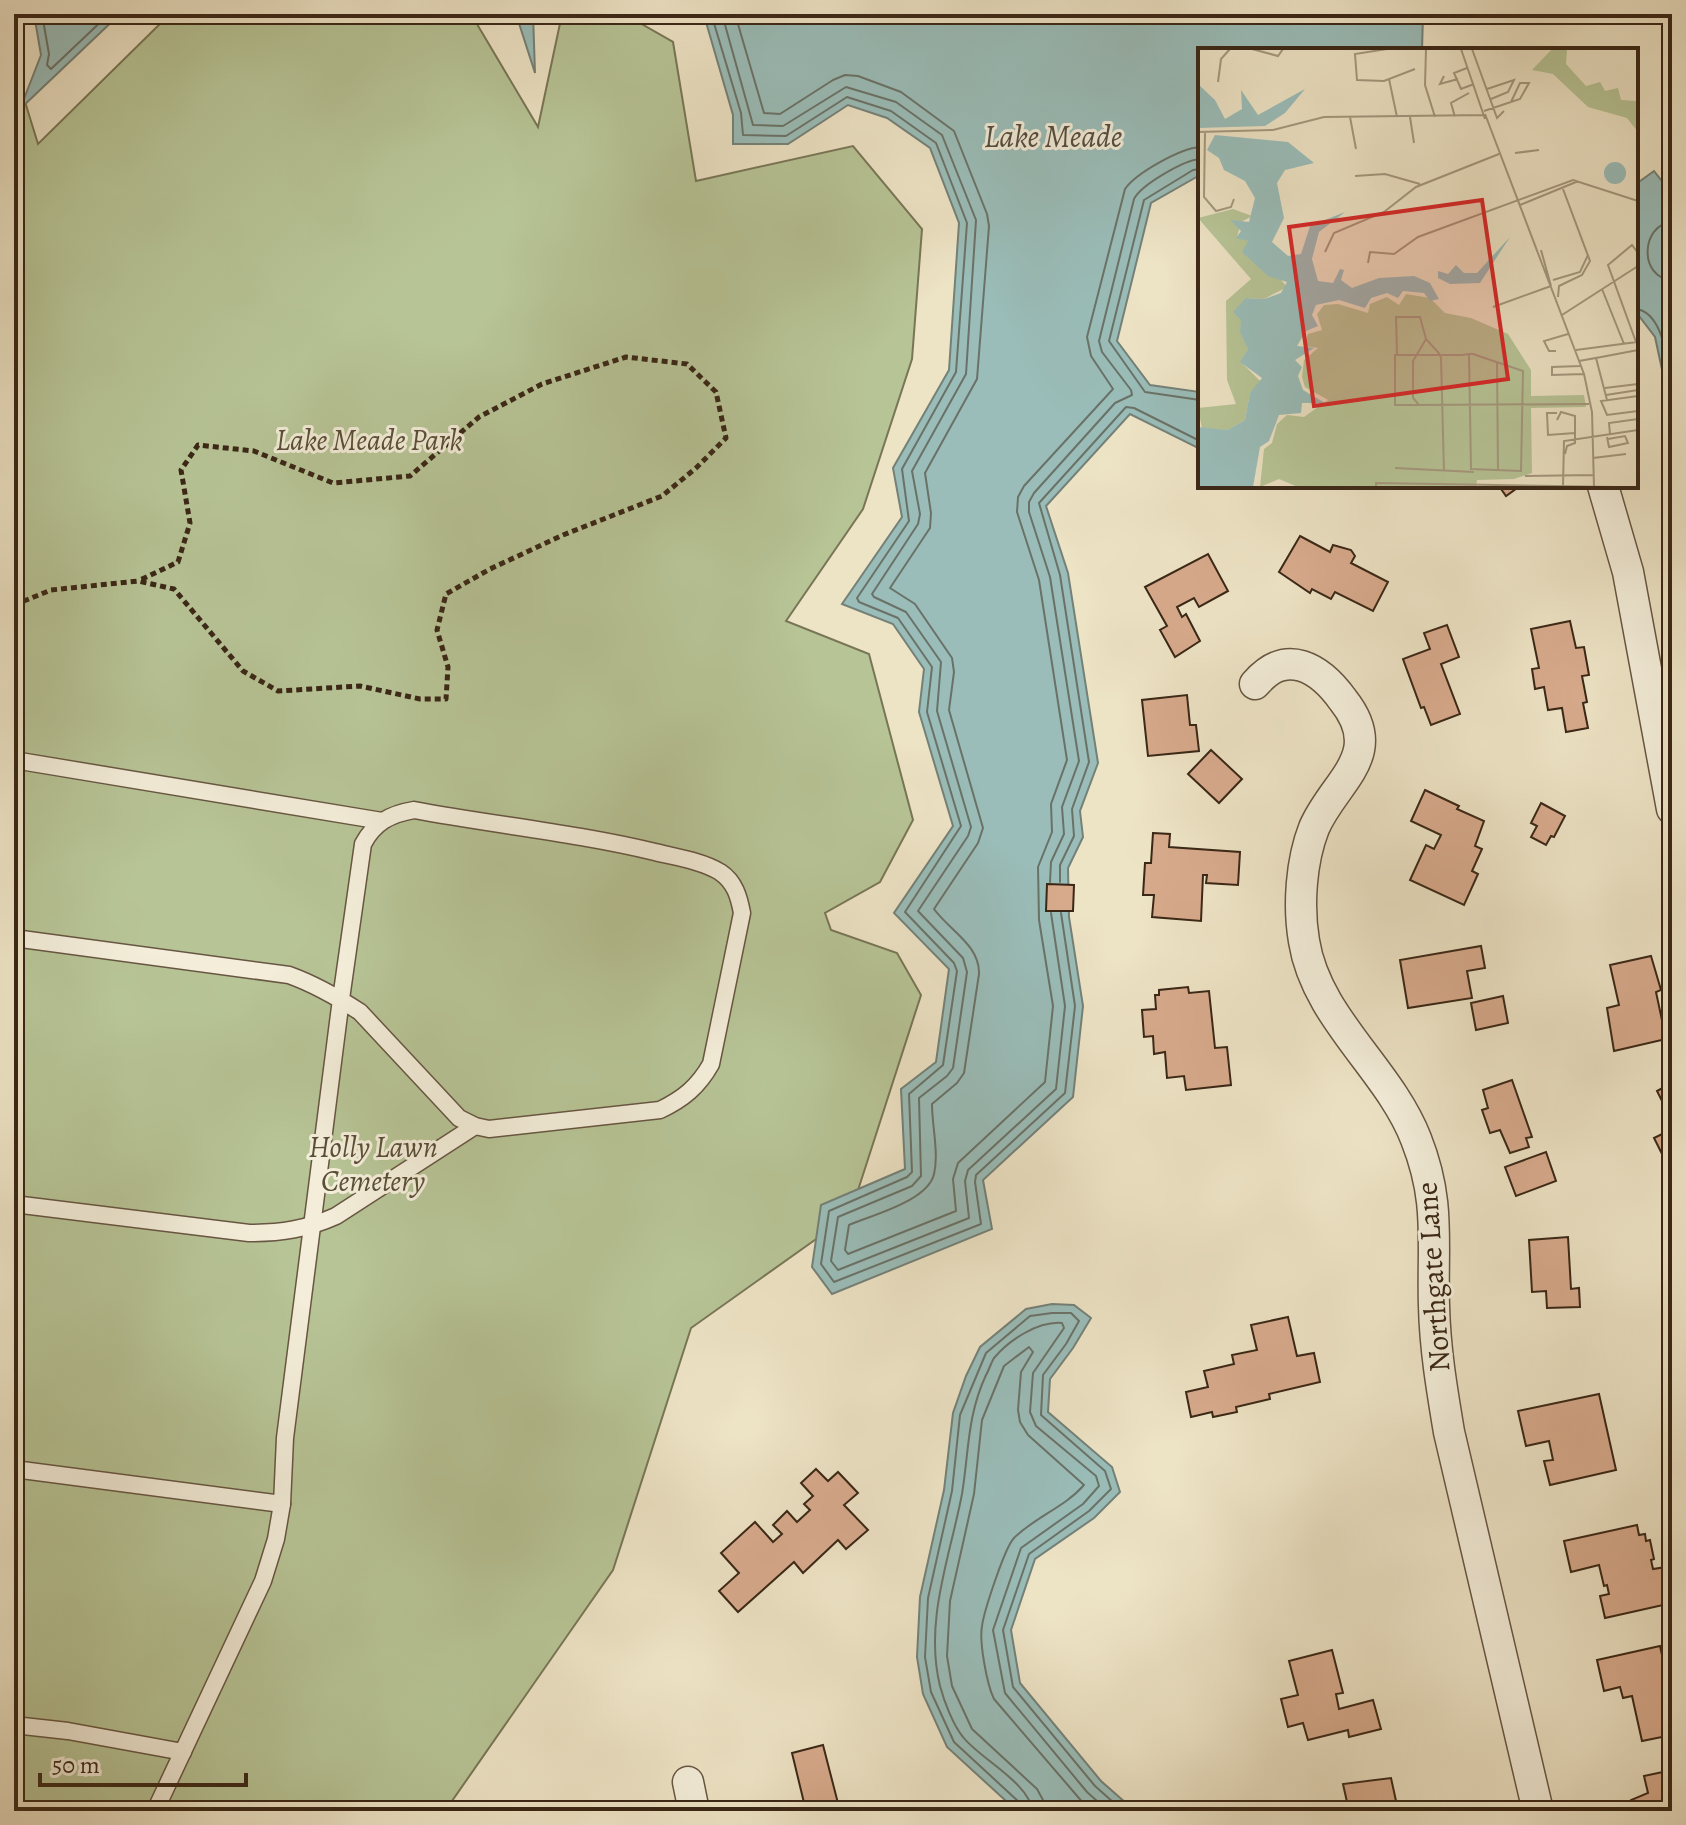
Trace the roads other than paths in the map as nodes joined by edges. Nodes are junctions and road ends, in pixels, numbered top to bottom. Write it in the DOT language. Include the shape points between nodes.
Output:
graph roads {
  1 [pos="1604,488"];
  2 [pos="1255,684"];
  3 [pos="14,760"];
  4 [pos="1672,809"];
  5 [pos="382,821"];
  6 [pos="14,938"];
  7 [pos="341,999"];
  8 [pos="475,1126"];
  9 [pos="14,1204"];
  10 [pos="311,1227"];
  11 [pos="14,1469"];
  12 [pos="282,1504"];
  13 [pos="14,1725"];
  14 [pos="183,1752"];
  15 [pos="155,1811"];
  16 [pos="1538,1811"];
  1 -- 4 [label="street" via="1628,572"];
  2 -- 16 [label="street, Northgate Lane" via="1266,671 1281,665 1310,668 1335,689 1356,721 1356,763 1314,828 1306,858 1304,941 1327,1003 1397,1101 1429,1177 1438,1368 1449,1432"];
  3 -- 5 [label="lane"];
  5 -- 7 [label="lane" via="363,844"];
  5 -- 8 [label="lane" via="414,810 608,841 719,871 739,896 742,913 711,1064 684,1099 660,1110 489,1129"];
  6 -- 7 [label="lane" via="289,975"];
  7 -- 8 [label="lane" via="360,1012 459,1118"];
  7 -- 10 [label="lane"];
  8 -- 10 [label="lane"];
  9 -- 10 [label="lane" via="249,1233"];
  10 -- 12 [label="lane"];
  11 -- 12 [label="lane"];
  12 -- 14 [label="lane" via="263,1581"];
  13 -- 14 [label="lane"];
  14 -- 15 [label="lane"];
}
